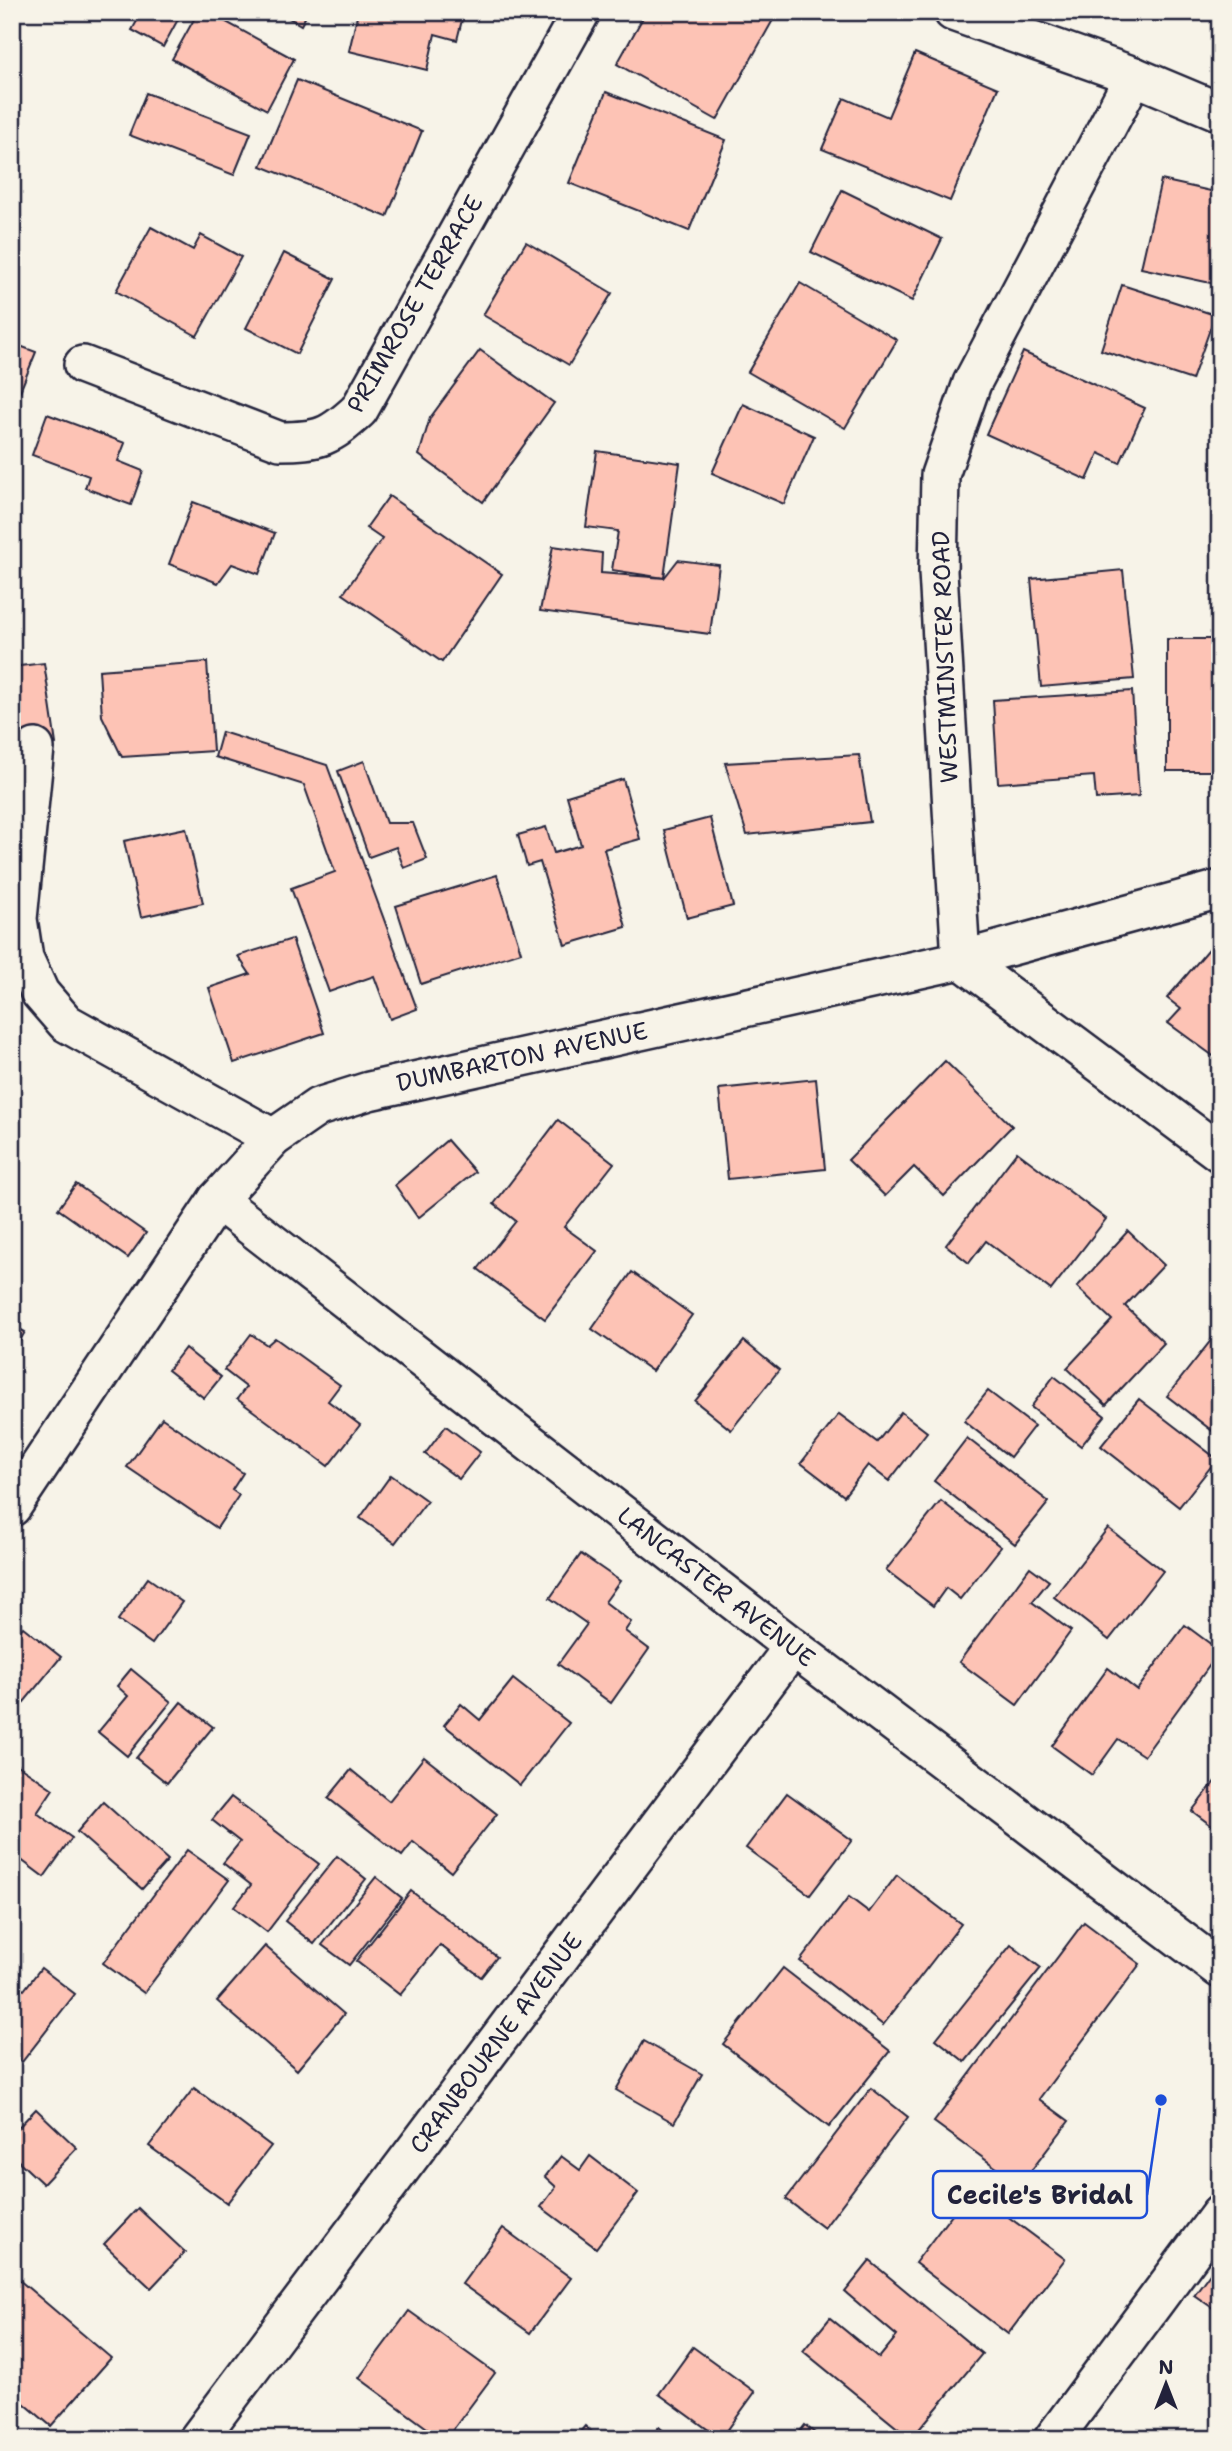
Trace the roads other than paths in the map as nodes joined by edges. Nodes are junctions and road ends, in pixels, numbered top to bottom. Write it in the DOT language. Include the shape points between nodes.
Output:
graph roads {
  1 [pos="581,12"];
  2 [pos="953,12"];
  3 [pos="1134,76"];
  4 [pos="1220,112"];
  5 [pos="83,365"];
  6 [pos="35,748"];
  7 [pos="1220,889"];
  8 [pos="961,960"];
  9 [pos="274,1138"];
  10 [pos="1220,1153"];
  11 [pos="217,1200"];
  12 [pos="12,1507"];
  13 [pos="793,1647"];
  14 [pos="1220,1969"];
  15 [pos="1220,2214"];
  16 [pos="198,2439"];
  17 [pos="1053,2439"];
  1 -- 5 [label="street, PRIMROSE TERRACE" via="359,410 337,430 309,441 280,442"];
  2 -- 3 [label="street"];
  3 -- 4 [label="street"];
  3 -- 8 [label="street, WESTMINSTER ROAD" via="972,383 940,475 938,572"];
  6 -- 9 [label="street" via="18,919 24,958 40,993 66,1023"];
  7 -- 8 [label="street, DUMBARTON AVENUE"];
  8 -- 9 [label="street, DUMBARTON AVENUE" via="369,1091 318,1107"];
  8 -- 10 [label="street"];
  9 -- 11 [label="street, DUMBARTON AVENUE"];
  11 -- 12 [label="street, DUMBARTON AVENUE"];
  11 -- 13 [label="street, LANCASTER AVENUE"];
  13 -- 14 [label="street, LANCASTER AVENUE"];
  13 -- 16 [label="street, CRANBOURNE AVENUE"];
  15 -- 17 [label="street"];
}
